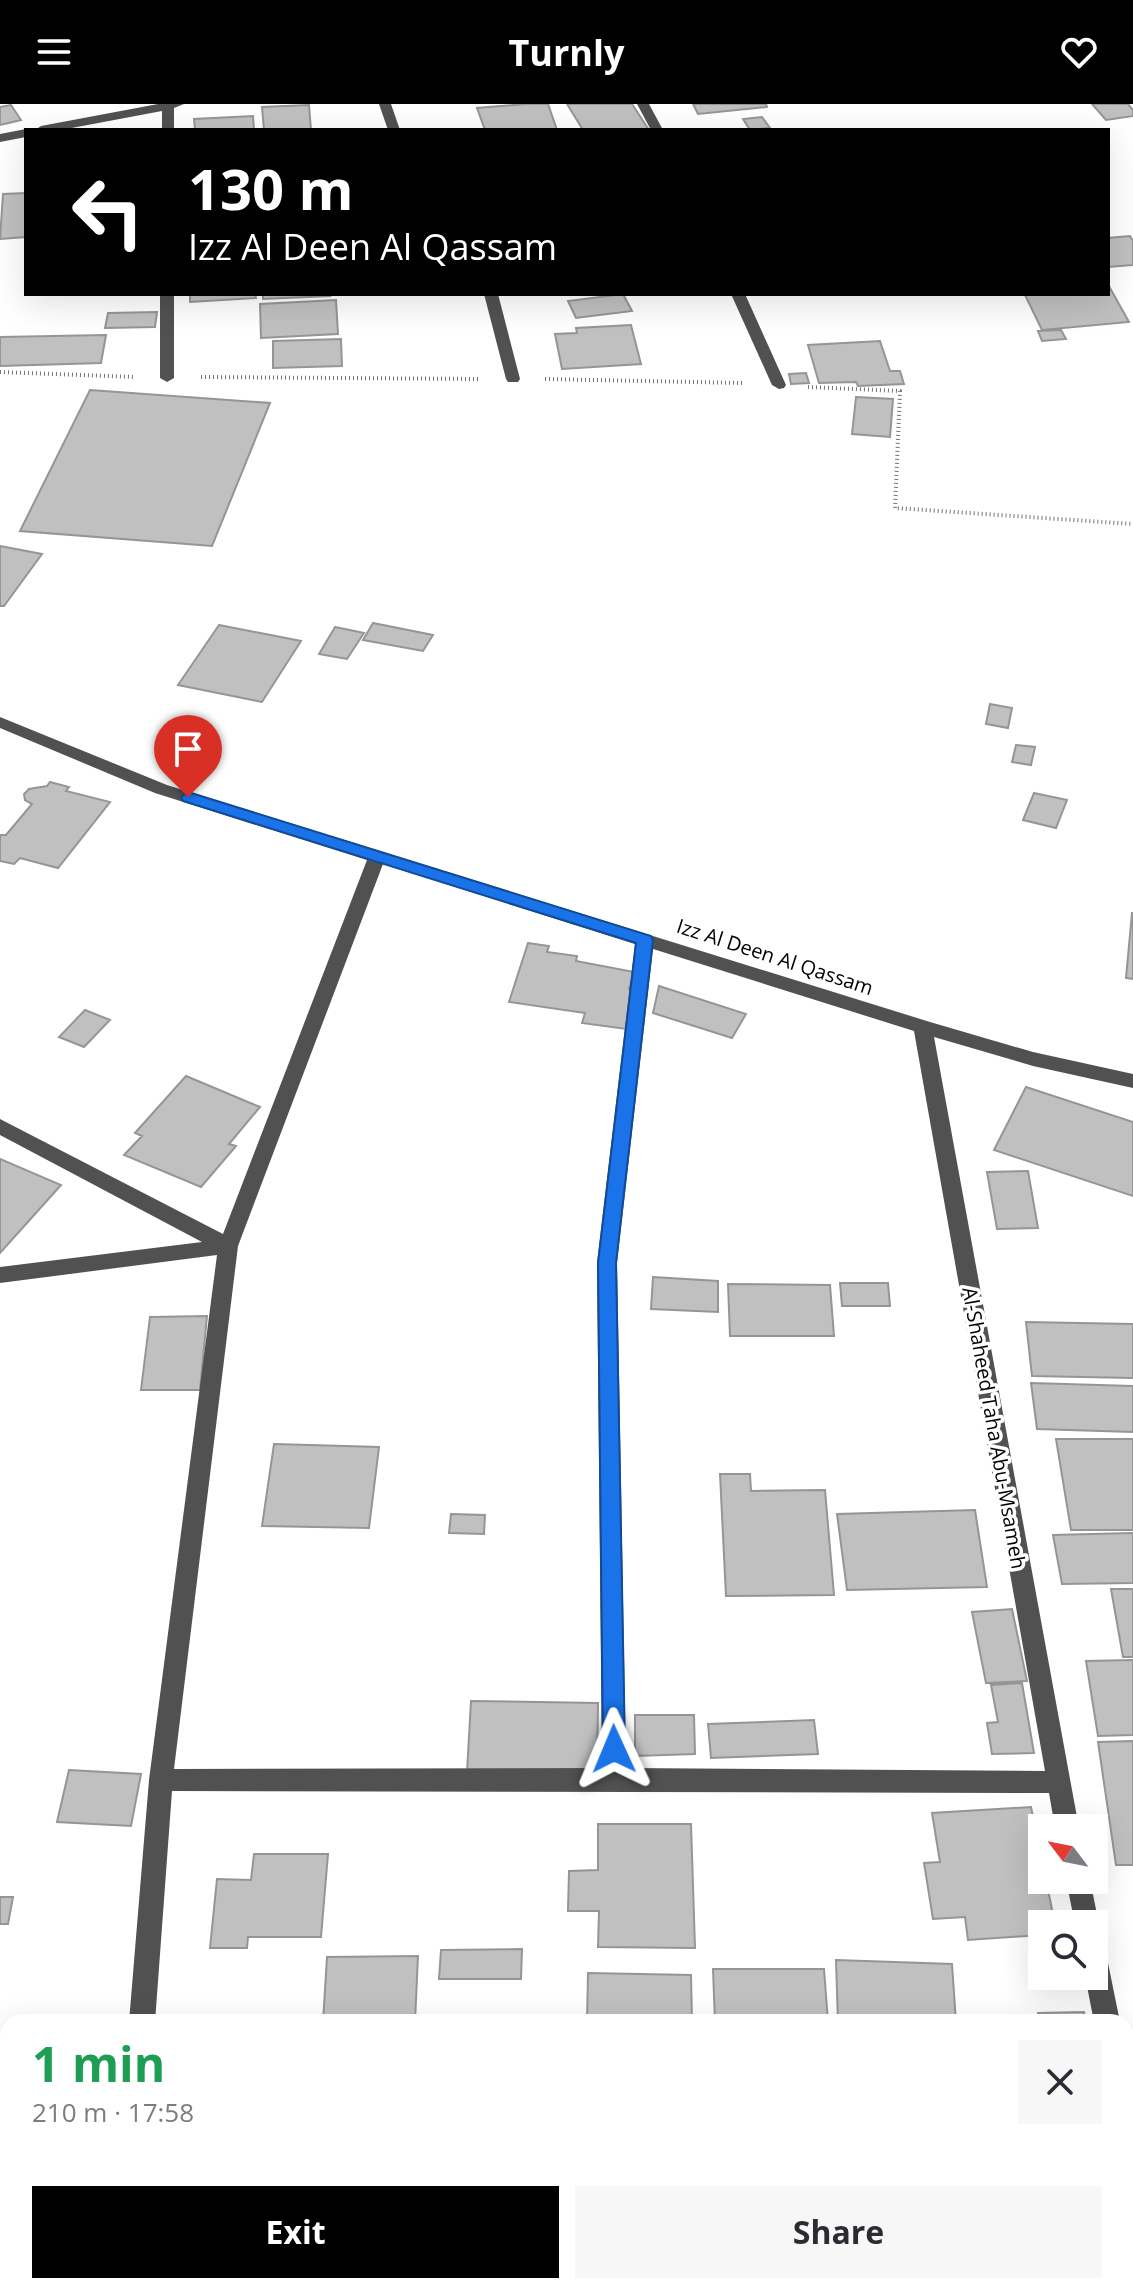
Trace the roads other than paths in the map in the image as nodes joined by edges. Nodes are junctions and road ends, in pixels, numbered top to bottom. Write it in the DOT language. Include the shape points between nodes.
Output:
graph roads {
  1 [pos="385,104"];
  2 [pos="643,104"];
  3 [pos="173,105"];
  4 [pos="52,128"];
  5 [pos="168,128"];
  6 [pos="393,128"];
  7 [pos="656,128"];
  8 [pos="24,133"];
  9 [pos="0,138"];
  10 [pos="167,296"];
  11 [pos="492,296"];
  12 [pos="739,296"];
  13 [pos="167,378"];
  14 [pos="513,379"];
  15 [pos="779,385"];
  16 [pos="0,722"];
  17 [pos="378,855"];
  18 [pos="645,940"];
  19 [pos="923,1027"];
  20 [pos="1133,1081"];
  21 [pos="0,1126"];
  22 [pos="228,1246"];
  23 [pos="0,1275"];
  24 [pos="614,1779"];
  25 [pos="161,1780"];
  26 [pos="1058,1782"];
  27 [pos="1064,1814"];
  28 [pos="1100,1990"];
  29 [pos="143,2014"];
  30 [pos="1105,2014"];
  1 -- 6 [label="street"];
  2 -- 7 [label="street"];
  3 -- 4 [label="street"];
  3 -- 5 [label="street"];
  8 -- 9 [label="street"];
  10 -- 13 [label="street"];
  11 -- 14 [label="street"];
  12 -- 15 [label="street"];
  16 -- 17 [label="street, Izz Al Deen Al Qassam" via="161,789"];
  17 -- 18 [label="street, Izz Al Deen Al Qassam"];
  17 -- 22 [label="street"];
  18 -- 19 [label="street, Izz Al Deen Al Qassam"];
  18 -- 24 [label="street" via="607,1263"];
  19 -- 20 [label="street, Izz Al Deen Al Qassam"];
  19 -- 26 [label="street, Al-Shaheed Taha Abu-Msameh"];
  21 -- 22 [label="street"];
  22 -- 23 [label="street"];
  22 -- 25 [label="street"];
  24 -- 25 [label="street"];
  24 -- 26 [label="street"];
  25 -- 29 [label="street"];
  26 -- 27 [label="street, Al-Shaheed Taha Abu-Msameh"];
  28 -- 30 [label="street"];
}
